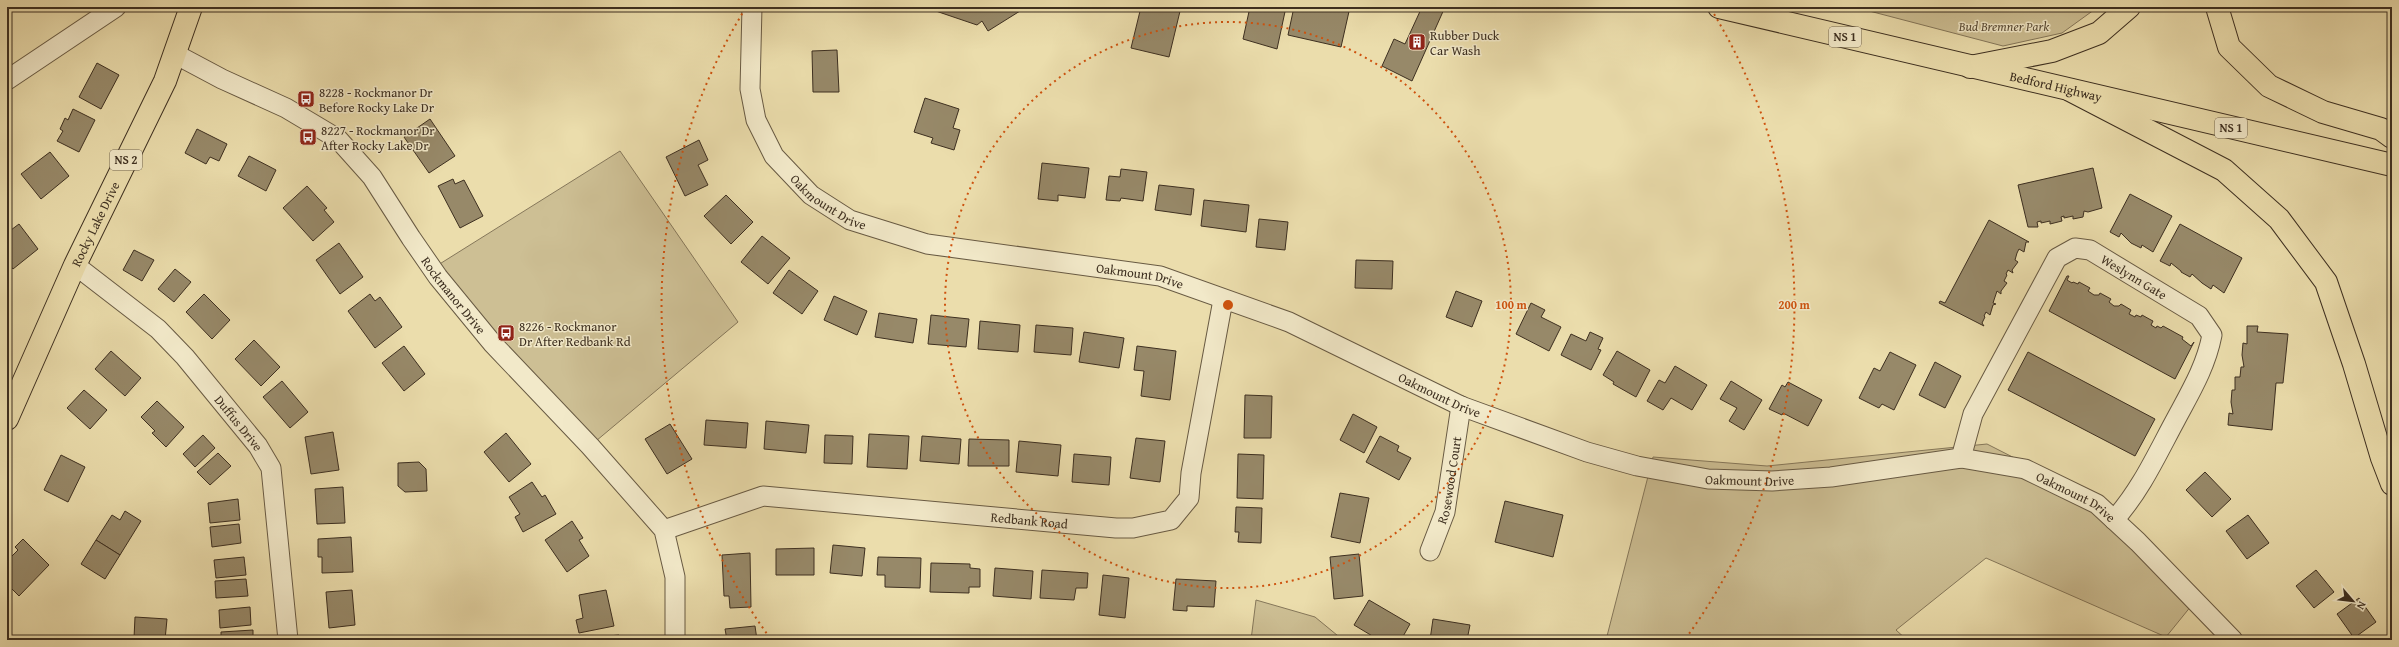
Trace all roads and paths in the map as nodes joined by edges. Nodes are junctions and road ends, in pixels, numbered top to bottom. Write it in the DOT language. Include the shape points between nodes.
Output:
graph roads {
  1 [pos="116,7"];
  2 [pos="191,7"];
  3 [pos="752,7"];
  4 [pos="1719,7"];
  5 [pos="2129,7"];
  6 [pos="2217,7"];
  7 [pos="175,54"];
  8 [pos="1970,67"];
  9 [pos="7,80"];
  10 [pos="2070,90"];
  11 [pos="2392,137"];
  12 [pos="2392,165"];
  13 [pos="75,265"];
  14 [pos="1223,300"];
  15 [pos="1461,406"];
  16 [pos="7,420"];
  17 [pos="1961,458"];
  18 [pos="2392,484"];
  19 [pos="2114,520"];
  20 [pos="664,530"];
  21 [pos="1430,551"];
  22 [pos="288,640"];
  23 [pos="675,640"];
  24 [pos="2233,640"];
  1 -- 9 [label="street"];
  2 -- 7 [label="main road, Rocky Lake Drive / NS 2"];
  3 -- 14 [label="street, Oakmount Drive" via="750,88 756,120 774,156 811,195 850,220 927,244 1160,276"];
  4 -- 8 [label="main road, Bedford Highway / NS 1"];
  5 -- 8 [label="main road" via="2099,33 2059,48"];
  6 -- 11 [label="main road" via="2229,47 2269,86 2323,112 2380,129"];
  7 -- 13 [label="main road, Rocky Lake Drive / NS 2" via="165,81"];
  7 -- 20 [label="street, Rockmanor Drive" via="286,108 338,139 372,177 438,277 493,344 590,446"];
  8 -- 10 [label="main road, Bedford Highway / NS 1"];
  10 -- 12 [label="main road, Bedford Highway / NS 1"];
  10 -- 18 [label="main road" via="2224,170 2279,219 2326,282"];
  13 -- 16 [label="main road, Rocky Lake Drive / NS 2"];
  13 -- 22 [label="street, Duffus Drive" via="158,329 258,446 271,468"];
  14 -- 15 [label="street, Oakmount Drive" via="1289,322"];
  14 -- 20 [label="street, Redbank Road" via="1190,473 1189,498 1170,520 1133,528 1116,528 763,496"];
  15 -- 17 [label="street, Oakmount Drive" via="1587,452 1637,466 1708,479 1772,482 1831,477"];
  15 -- 21 [label="street, Rosewood Court" via="1445,512"];
  17 -- 19 [label="street, Oakmount Drive" via="2025,469 2097,504"];
  17 -- 19 [label="street, Weslynn Gate" via="1973,414 2057,258 2076,248 2090,250 2199,316 2212,335 2208,358 2151,466 2134,496"];
  19 -- 24 [label="street, Oakmount Drive"];
  20 -- 23 [label="street, Rockmanor Drive" via="675,577"];
}
